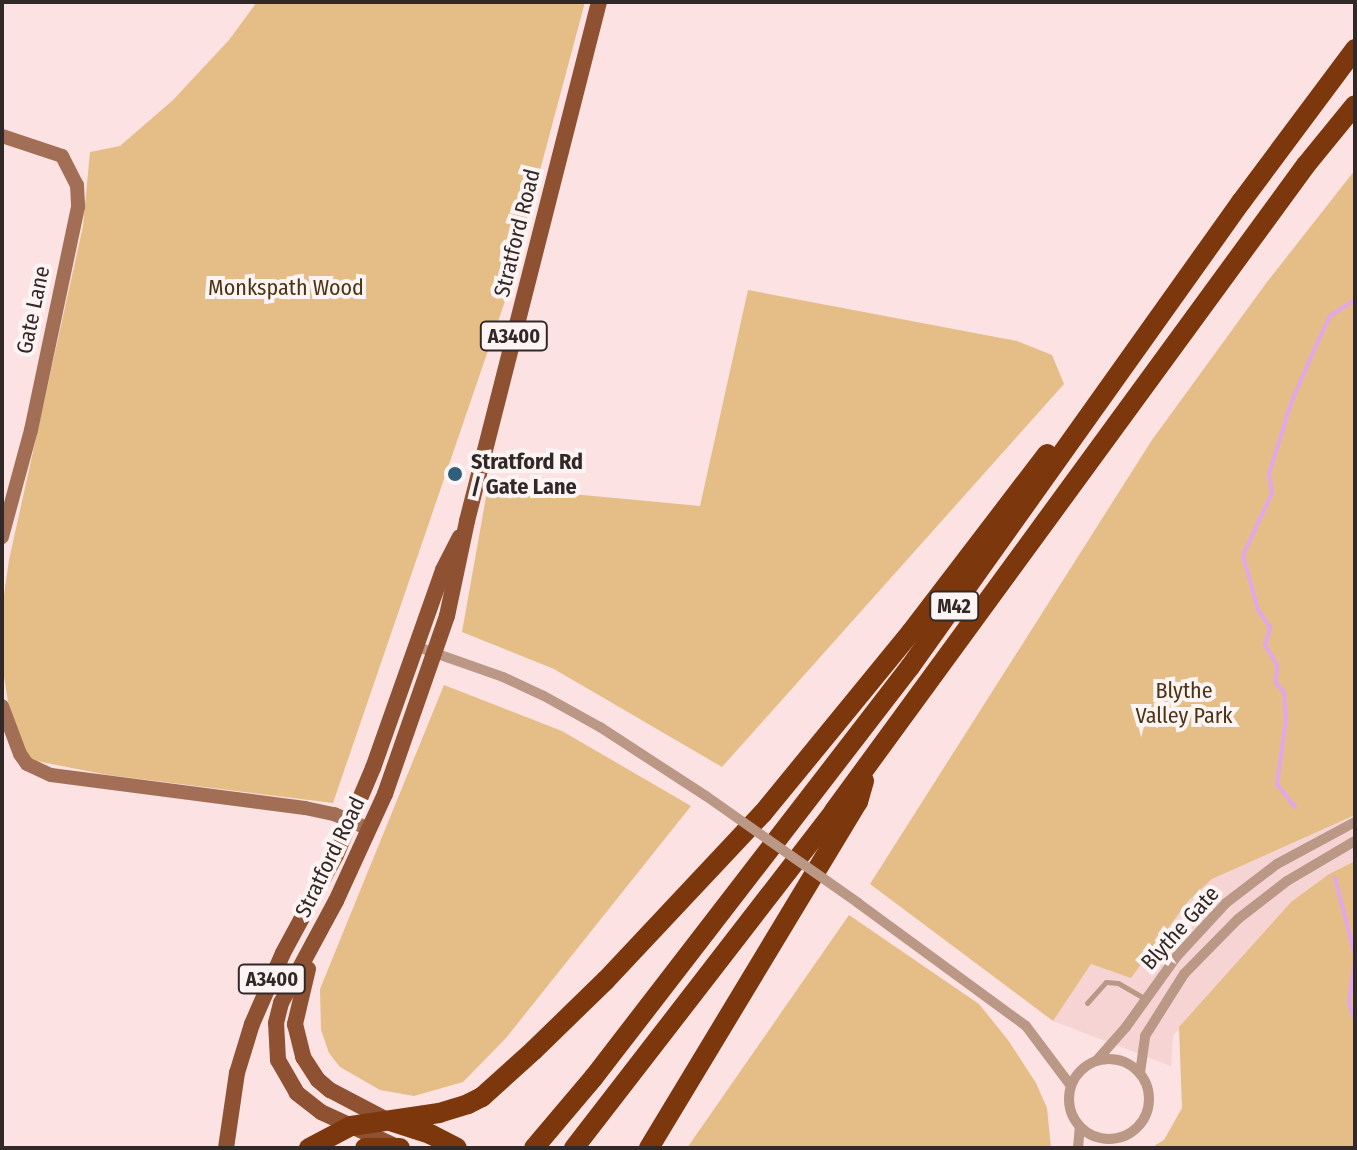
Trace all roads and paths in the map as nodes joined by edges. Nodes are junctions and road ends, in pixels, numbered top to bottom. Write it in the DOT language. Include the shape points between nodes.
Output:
graph roads {
  1 [pos="599,2"];
  2 [pos="1355,49"];
  3 [pos="1355,105"];
  4 [pos="2,136"];
  5 [pos="1136,349"];
  6 [pos="467,521"];
  7 [pos="2,537"];
  8 [pos="415,646"];
  9 [pos="433,654"];
  10 [pos="2,706"];
  11 [pos="870,762"];
  12 [pos="350,820"];
  13 [pos="1355,822"];
  14 [pos="369,829"];
  15 [pos="1355,841"];
  16 [pos="336,901"];
  17 [pos="1145,999"];
  18 [pos="1087,1003"];
  19 [pos="1097,1060"];
  20 [pos="1140,1073"];
  21 [pos="1071,1086"];
  22 [pos="385,1119"];
  23 [pos="351,1126"];
  24 [pos="1080,1127"];
  25 [pos="649,1147"];
  26 [pos="226,1148"];
  27 [pos="309,1148"];
  28 [pos="365,1148"];
  29 [pos="400,1148"];
  30 [pos="457,1148"];
  31 [pos="534,1148"];
  32 [pos="574,1148"];
  33 [pos="1078,1148"];
  1 -- 6 [label="main road, Stratford Road / A3400"];
  2 -- 5 [label="highway, M42"];
  3 -- 11 [label="highway, M42"];
  4 -- 7 [label="street, Gate Lane" via="62,156 77,185 78,207 31,430"];
  5 -- 22 [label="highway" via="1020,486 911,632 763,813 606,980 482,1097 439,1113"];
  5 -- 31 [label="highway, M42" via="910,667"];
  6 -- 8 [label="main road, Stratford Road / A3400"];
  6 -- 9 [label="main road, Stratford Road / A3400" via="459,574"];
  8 -- 9 [label="street"];
  8 -- 12 [label="main road, Stratford Road / A3400"];
  9 -- 14 [label="main road, Stratford Road / A3400"];
  9 -- 21 [label="street, bridge" via="544,696 706,796 1017,1018"];
  10 -- 12 [label="street" via="27,764 51,775 305,808"];
  11 -- 25 [label="highway" via="858,802"];
  11 -- 32 [label="highway, M42"];
  12 -- 14 [label="street"];
  12 -- 26 [label="main road, Stratford Road / A3400" via="252,1024 237,1073"];
  13 -- 17 [label="street, Blythe Gate" via="1277,864 1226,903"];
  14 -- 16 [label="main road, Stratford Road / A3400"];
  15 -- 20 [label="street, Blythe Gate" via="1274,890 1184,974 1145,1036"];
  16 -- 22 [label="main road" via="297,1004 296,1038 318,1080"];
  16 -- 23 [label="main road, Stratford Road / A3400" via="281,1003 275,1042 285,1076 297,1093"];
  17 -- 18 [label="lane" via="1106,982"];
  17 -- 19 [label="street, Blythe Gate"];
  19 -- 20 [label="street" via="1120,1060"];
  19 -- 21 [label="street" via="1076,1075"];
  20 -- 24 [label="street" via="1148,1108 1136,1129 1102,1139"];
  21 -- 24 [label="street" via="1070,1108"];
  22 -- 23 [label="highway"];
  22 -- 30 [label="highway"];
  23 -- 27 [label="highway"];
  23 -- 29 [label="main road, Stratford Road / A3400"];
  24 -- 33 [label="street"];
  28 -- 29 [label="highway"];
}
